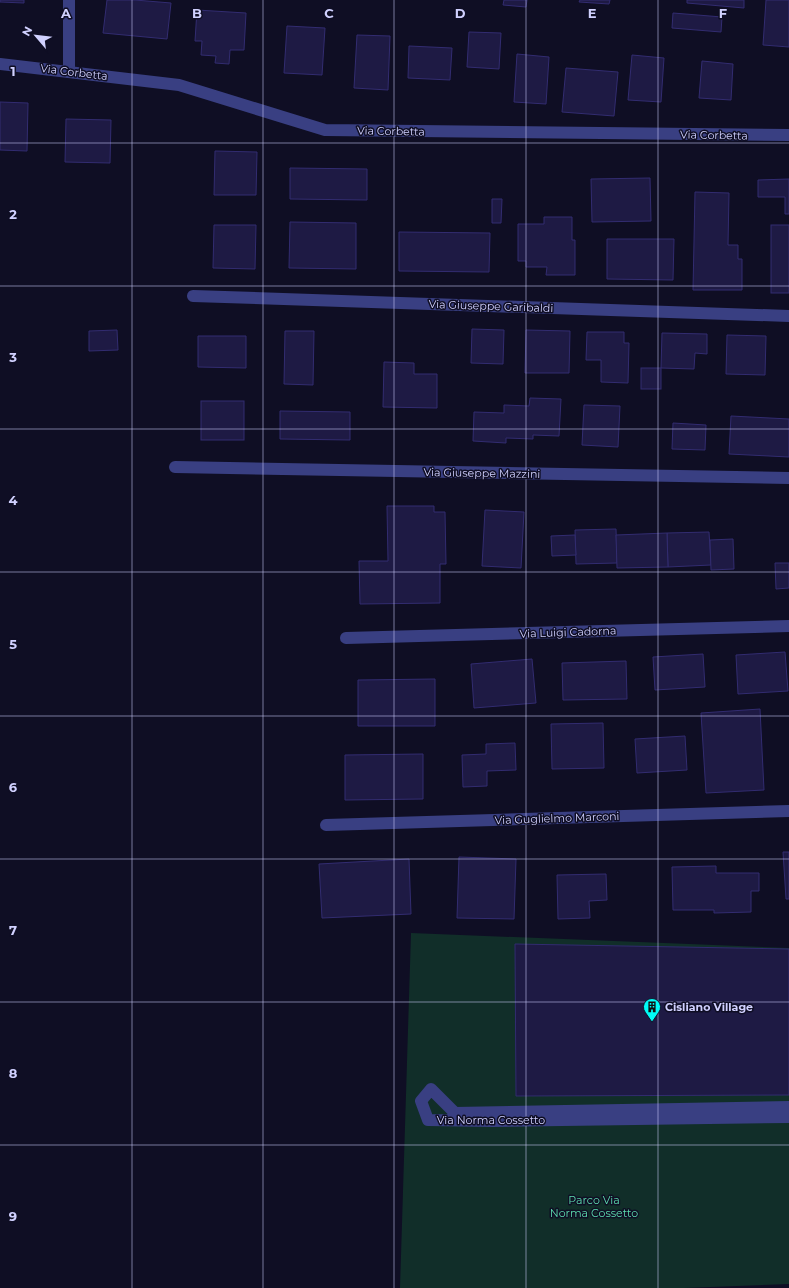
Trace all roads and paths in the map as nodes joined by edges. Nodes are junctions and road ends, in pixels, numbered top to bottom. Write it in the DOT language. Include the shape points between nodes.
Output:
graph roads {
  1 [pos="69,0"];
  2 [pos="0,64"];
  3 [pos="69,72"];
  4 [pos="789,135"];
  5 [pos="194,296"];
  6 [pos="789,316"];
  7 [pos="175,467"];
  8 [pos="789,478"];
  9 [pos="789,626"];
  10 [pos="346,638"];
  11 [pos="789,811"];
  12 [pos="326,825"];
  13 [pos="789,1107"];
  14 [pos="789,1117"];
  1 -- 3 [label="street"];
  2 -- 3 [label="street, Via Corbetta"];
  3 -- 4 [label="street, Via Corbetta" via="179,85 325,130"];
  5 -- 6 [label="street, Via Giuseppe Garibaldi"];
  7 -- 8 [label="street, Via Giuseppe Mazzini"];
  9 -- 10 [label="street, Via Luigi Cadorna"];
  11 -- 12 [label="street, Via Guglielmo Marconi"];
  13 -- 14 [label="street, Via Norma Cossetto" via="455,1113 431,1089 421,1102 428,1120"];
}
